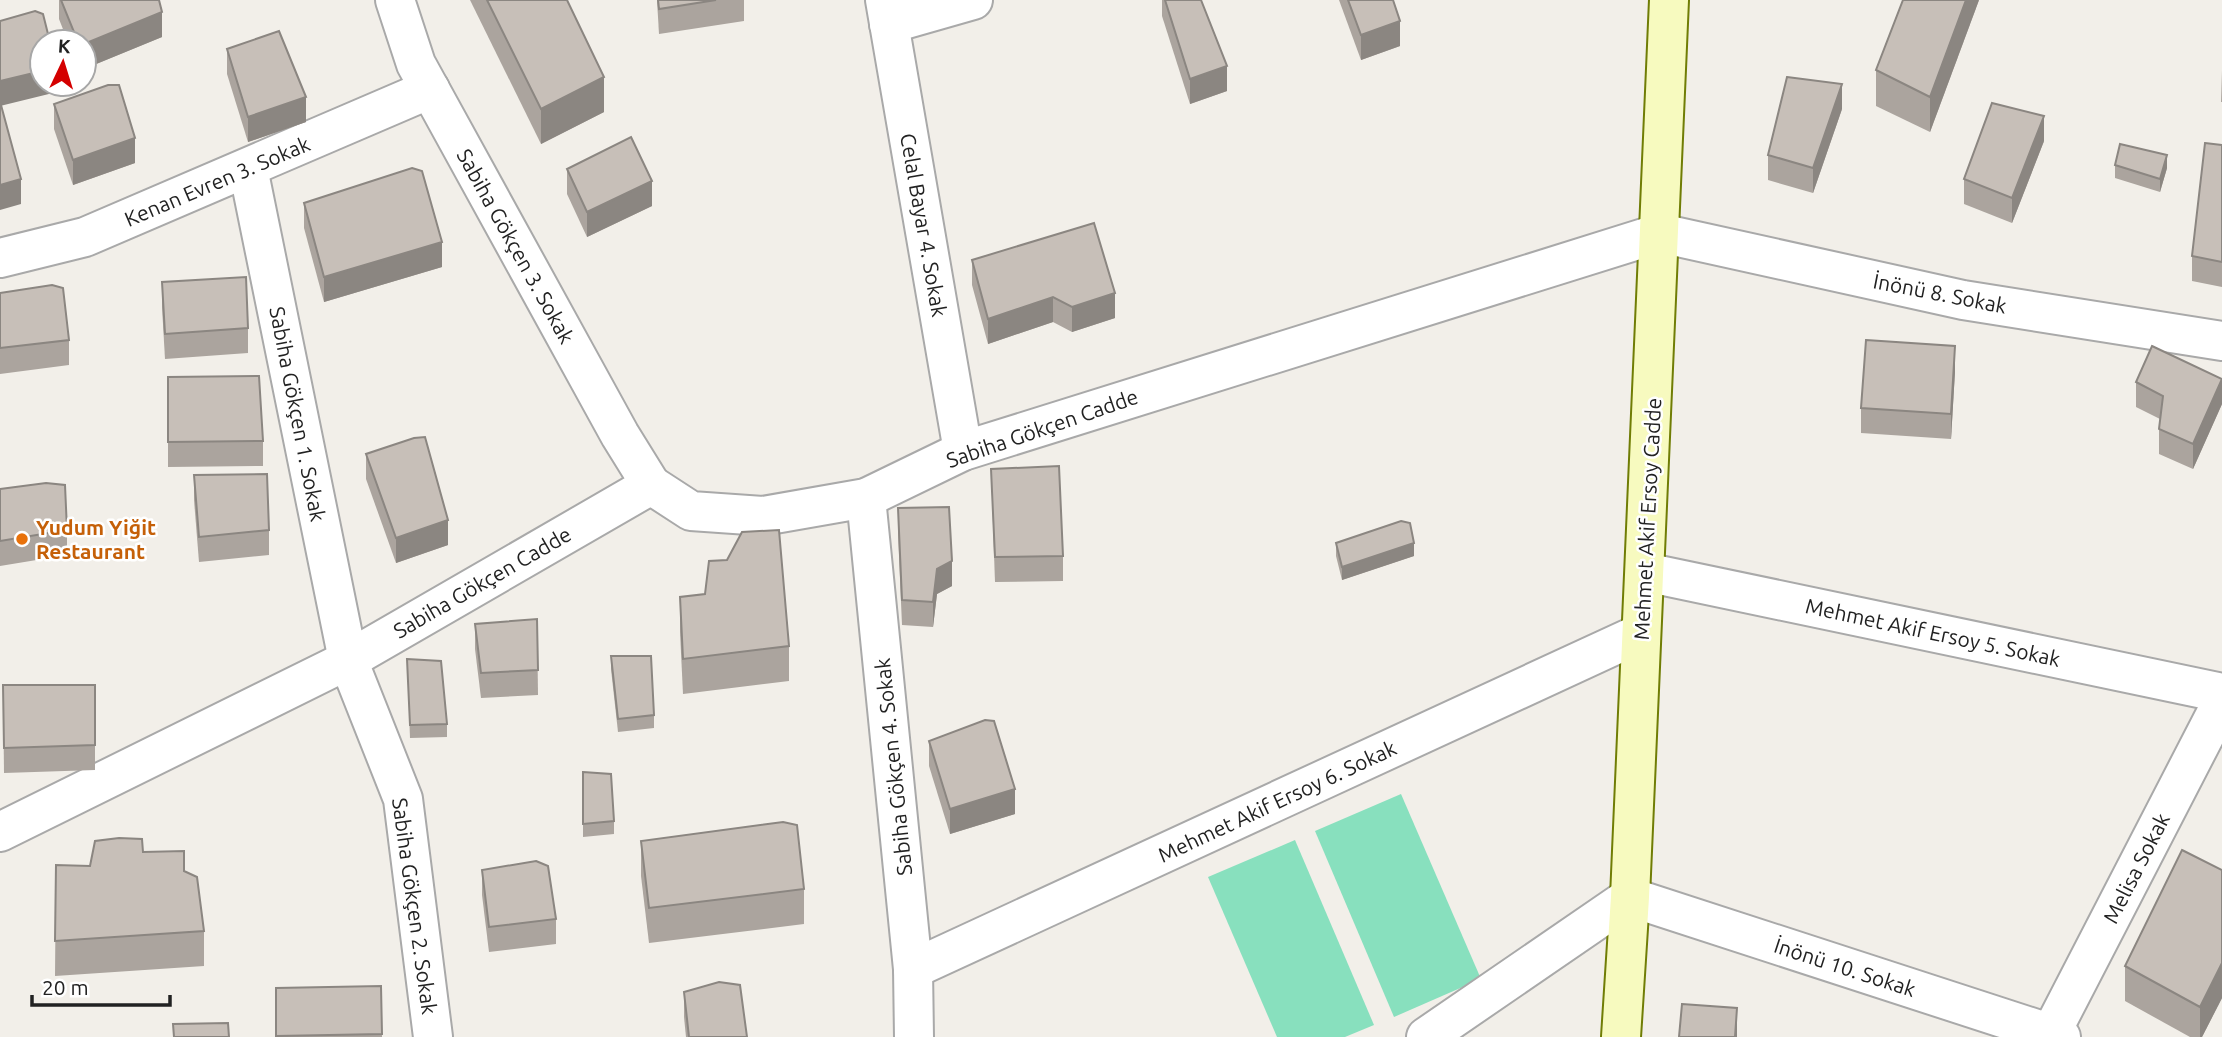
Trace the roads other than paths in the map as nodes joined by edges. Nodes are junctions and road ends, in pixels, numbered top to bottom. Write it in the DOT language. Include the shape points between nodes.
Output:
graph roads {
  1 [pos="396,0"];
  2 [pos="973,0"];
  3 [pos="1668,0"];
  4 [pos="887,12"];
  5 [pos="430,89"];
  6 [pos="247,168"];
  7 [pos="1660,233"];
  8 [pos="0,258"];
  9 [pos="2222,341"];
  10 [pos="963,451"];
  11 [pos="651,485"];
  12 [pos="866,498"];
  13 [pos="1644,572"];
  14 [pos="1642,634"];
  15 [pos="348,660"];
  16 [pos="2222,693"];
  17 [pos="2222,702"];
  18 [pos="0,832"];
  19 [pos="1630,897"];
  20 [pos="912,969"];
  21 [pos="2056,1035"];
  22 [pos="433,1037"];
  23 [pos="914,1037"];
  24 [pos="1426,1037"];
  25 [pos="1621,1037"];
  1 -- 5 [label="street, Sabiha Gökçen 3. Sokak" via="416,64"];
  2 -- 4 [label="street"];
  3 -- 7 [label="street, Mehmet Akif Ersoy Cadde"];
  4 -- 10 [label="street, Celal Bayar 4. Sokak"];
  5 -- 6 [label="street, Kenan Evren 3. Sokak"];
  5 -- 11 [label="street, Sabiha Gökçen 3. Sokak"];
  6 -- 8 [label="street, Kenan Evren 3. Sokak" via="85,237"];
  6 -- 15 [label="street, Sabiha Gökçen 1. Sokak"];
  7 -- 9 [label="street, İnönü 8. Sokak" via="1964,300"];
  7 -- 10 [label="street, Sabiha Gökçen Cadde"];
  7 -- 13 [label="street, Mehmet Akif Ersoy Cadde"];
  10 -- 12 [label="street, Sabiha Gökçen Cadde"];
  11 -- 12 [label="street, Sabiha Gökçen Cadde" via="691,511 751,516"];
  11 -- 15 [label="street, Sabiha Gökçen Cadde"];
  12 -- 20 [label="street, Sabiha Gökçen 4. Sokak"];
  13 -- 14 [label="street, Mehmet Akif Ersoy Cadde"];
  13 -- 16 [label="street, Mehmet Akif Ersoy 5. Sokak"];
  14 -- 19 [label="street, Mehmet Akif Ersoy Cadde"];
  14 -- 20 [label="street, Mehmet Akif Ersoy 6. Sokak"];
  15 -- 18 [label="street, Sabiha Gökçen Cadde"];
  15 -- 22 [label="street, Sabiha Gökçen 2. Sokak" via="403,799"];
  17 -- 21 [label="street, Melisa Sokak"];
  19 -- 21 [label="street, İnönü 10. Sokak"];
  19 -- 24 [label="street"];
  19 -- 25 [label="street, Mehmet Akif Ersoy Cadde"];
  20 -- 23 [label="street, Sabiha Gökçen 4. Sokak"];
}
